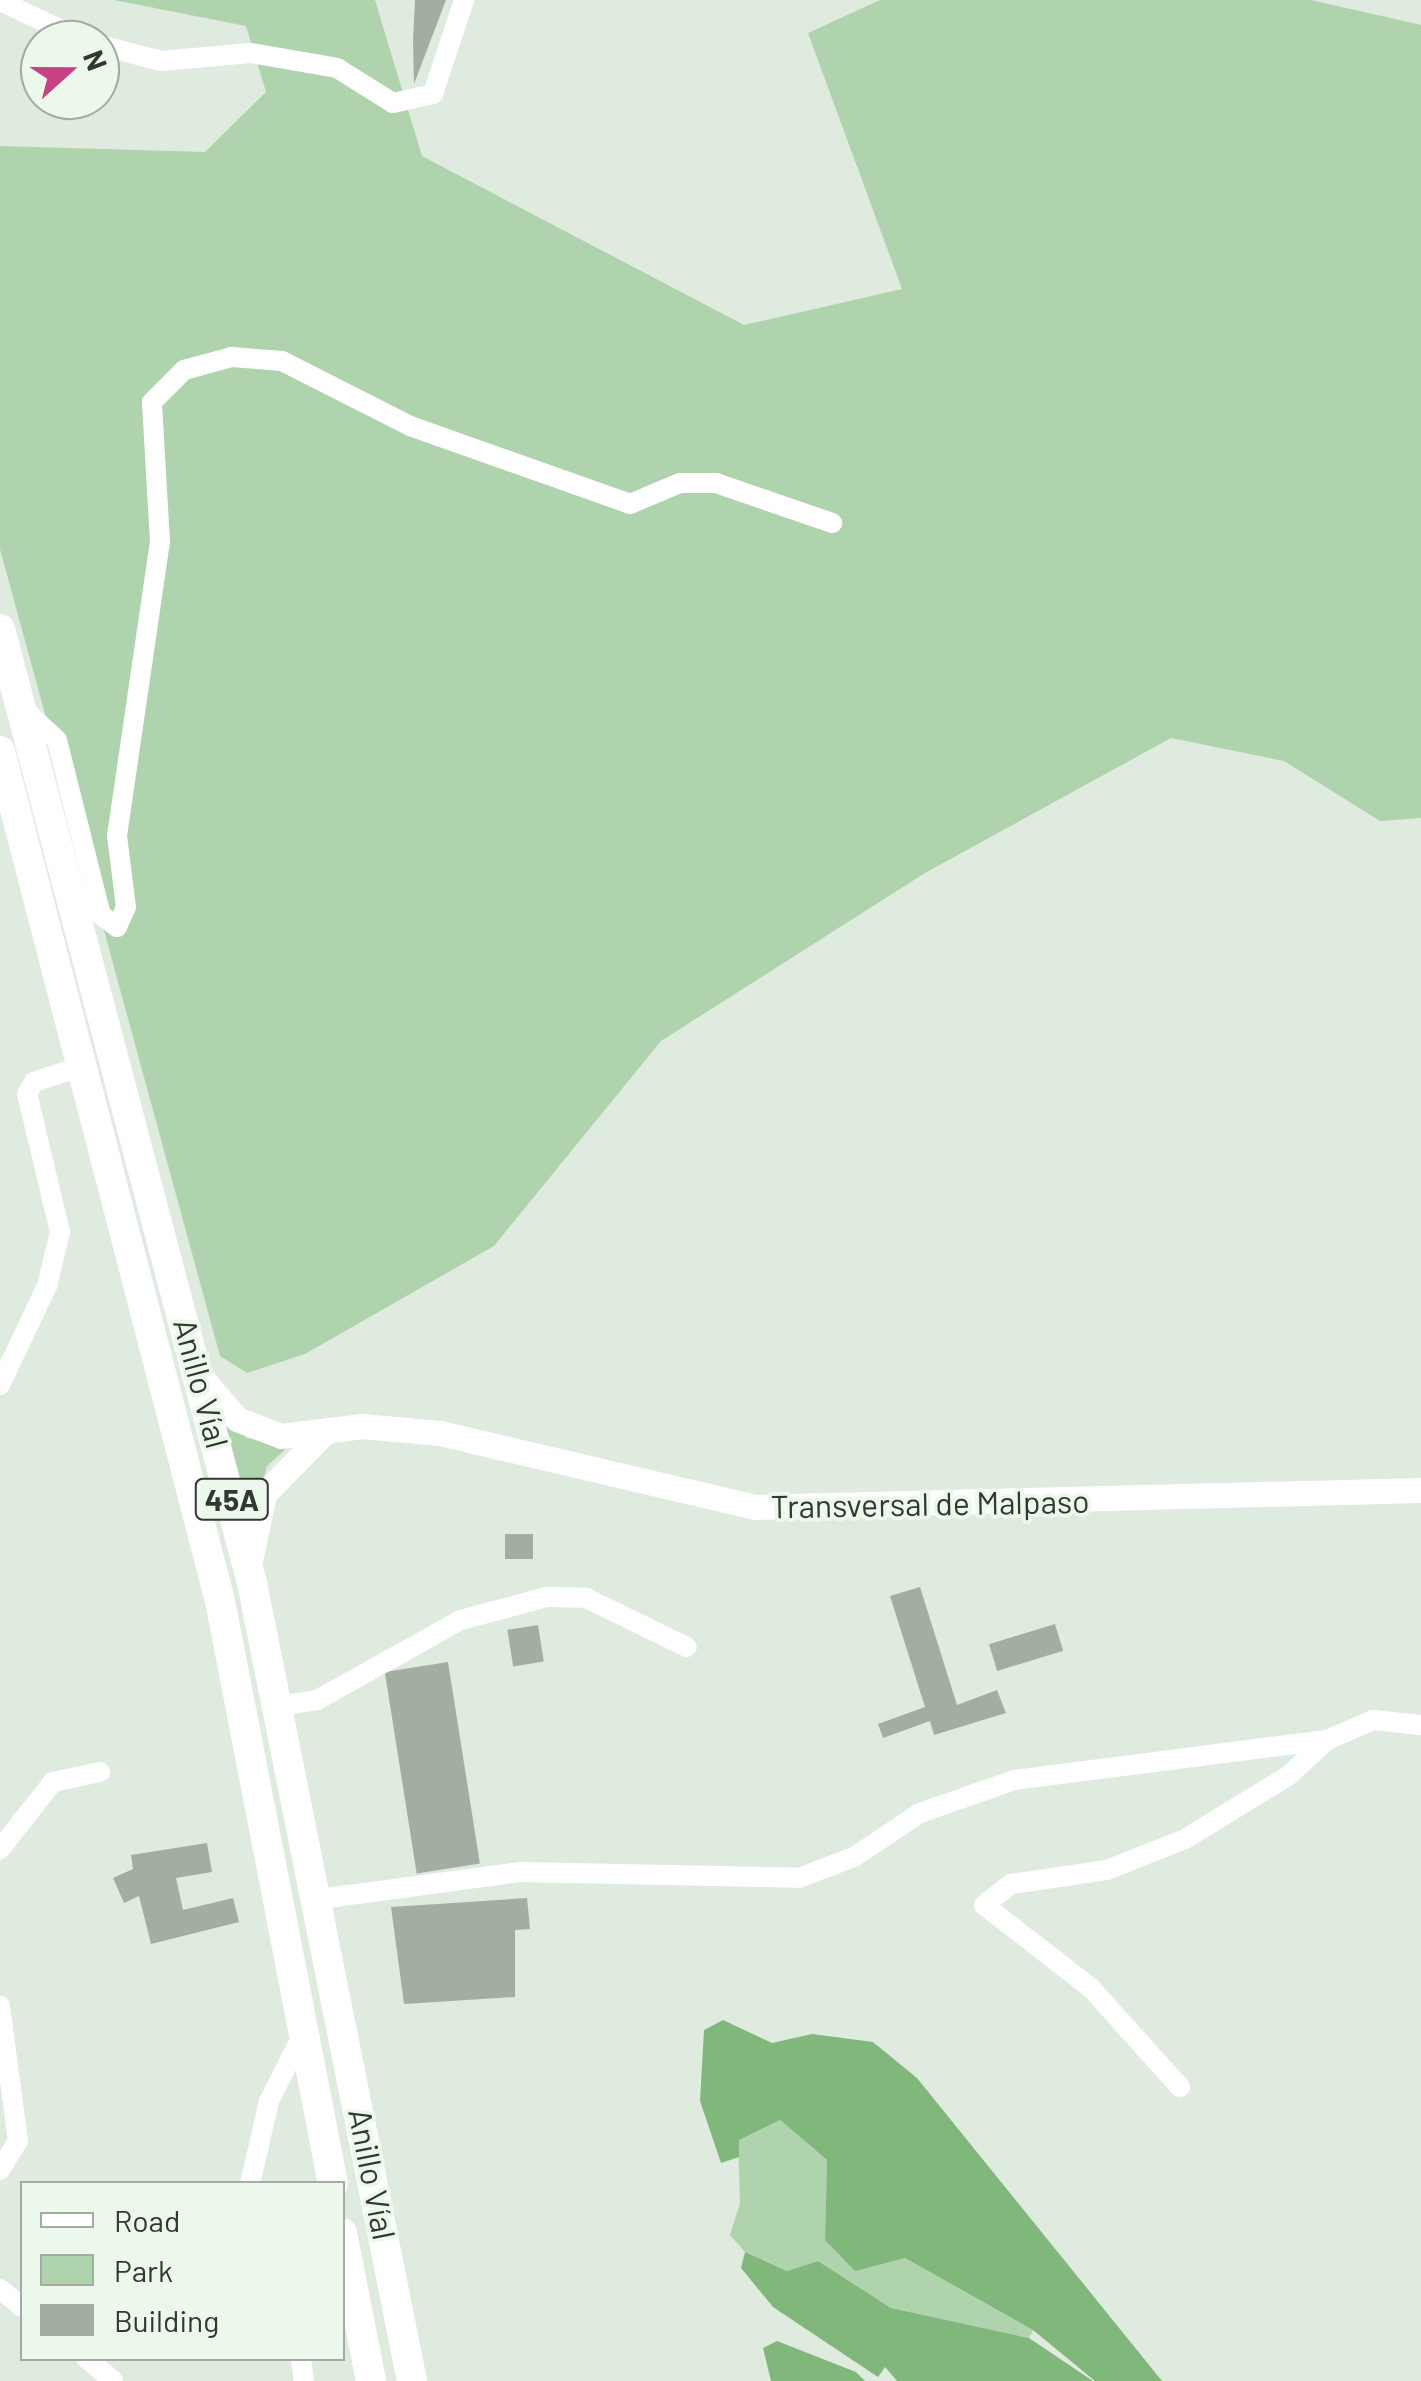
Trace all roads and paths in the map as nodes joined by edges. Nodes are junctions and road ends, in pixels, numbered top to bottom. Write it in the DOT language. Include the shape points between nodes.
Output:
graph roads {
  1 [pos="464,0"];
  2 [pos="0,1"];
  3 [pos="40,20"];
  4 [pos="120,51"];
  5 [pos="832,523"];
  6 [pos="0,629"];
  7 [pos="22,708"];
  8 [pos="0,751"];
  9 [pos="83,1066"];
  10 [pos="200,1376"];
  11 [pos="0,1384"];
  12 [pos="328,1432"];
  13 [pos="1421,1490"];
  14 [pos="252,1583"];
  15 [pos="688,1647"];
  16 [pos="277,1706"];
  17 [pos="1421,1725"];
  18 [pos="1326,1740"];
  19 [pos="100,1772"];
  20 [pos="0,1849"];
  21 [pos="320,1899"];
  22 [pos="0,2006"];
  23 [pos="304,2032"];
  24 [pos="1180,2087"];
  25 [pos="0,2170"];
  26 [pos="251,2181"];
  27 [pos="332,2181"];
  28 [pos="345,2247"];
  29 [pos="0,2288"];
  30 [pos="20,2305"];
  31 [pos="90,2361"];
  32 [pos="113,2381"];
  33 [pos="371,2381"];
  34 [pos="412,2381"];
  1 -- 4 [label="lane" via="433,94 392,103 338,68 250,53 161,61"];
  2 -- 3 [label="lane"];
  5 -- 7 [label="lane" via="716,482 680,482 630,504 410,426 282,361 232,357 184,370 152,402 160,542 117,836 126,907 118,927 101,915 58,740"];
  6 -- 7 [label="highway, Anillo Víal / 45A"];
  7 -- 10 [label="highway, Anillo Víal / 45A"];
  8 -- 9 [label="highway, Anillo Víal / 45A"];
  9 -- 11 [label="lane" via="34,1082 27,1094 60,1232 47,1286"];
  9 -- 23 [label="highway, Anillo Víal / 45A" via="220,1601"];
  10 -- 12 [label="main road, Transversal de Malpaso" via="258,1430"];
  10 -- 14 [label="highway, Anillo Víal / 45A"];
  12 -- 13 [label="main road, Transversal de Malpaso" via="440,1433 755,1507"];
  12 -- 14 [label="main road" via="264,1494"];
  14 -- 16 [label="highway, Anillo Víal / 45A"];
  15 -- 16 [label="lane" via="586,1598 547,1597 462,1620 317,1700"];
  16 -- 21 [label="highway, Anillo Víal / 45A"];
  17 -- 18 [label="lane" via="1373,1720"];
  18 -- 21 [label="lane" via="1014,1780 920,1813 854,1858 800,1878 522,1872"];
  18 -- 24 [label="lane" via="1288,1776 1185,1839 1107,1870 1012,1884 984,1905 1091,1988"];
  19 -- 20 [label="lane" via="53,1782"];
  21 -- 34 [label="highway, Anillo Víal / 45A"];
  22 -- 25 [label="lane" via="18,2141"];
  23 -- 26 [label="lane" via="270,2101"];
  23 -- 27 [label="highway, Anillo Víal / 45A"];
  28 -- 33 [label="highway, Anillo Víal"];
  29 -- 30 [label="lane"];
  31 -- 32 [label="lane"];
}
